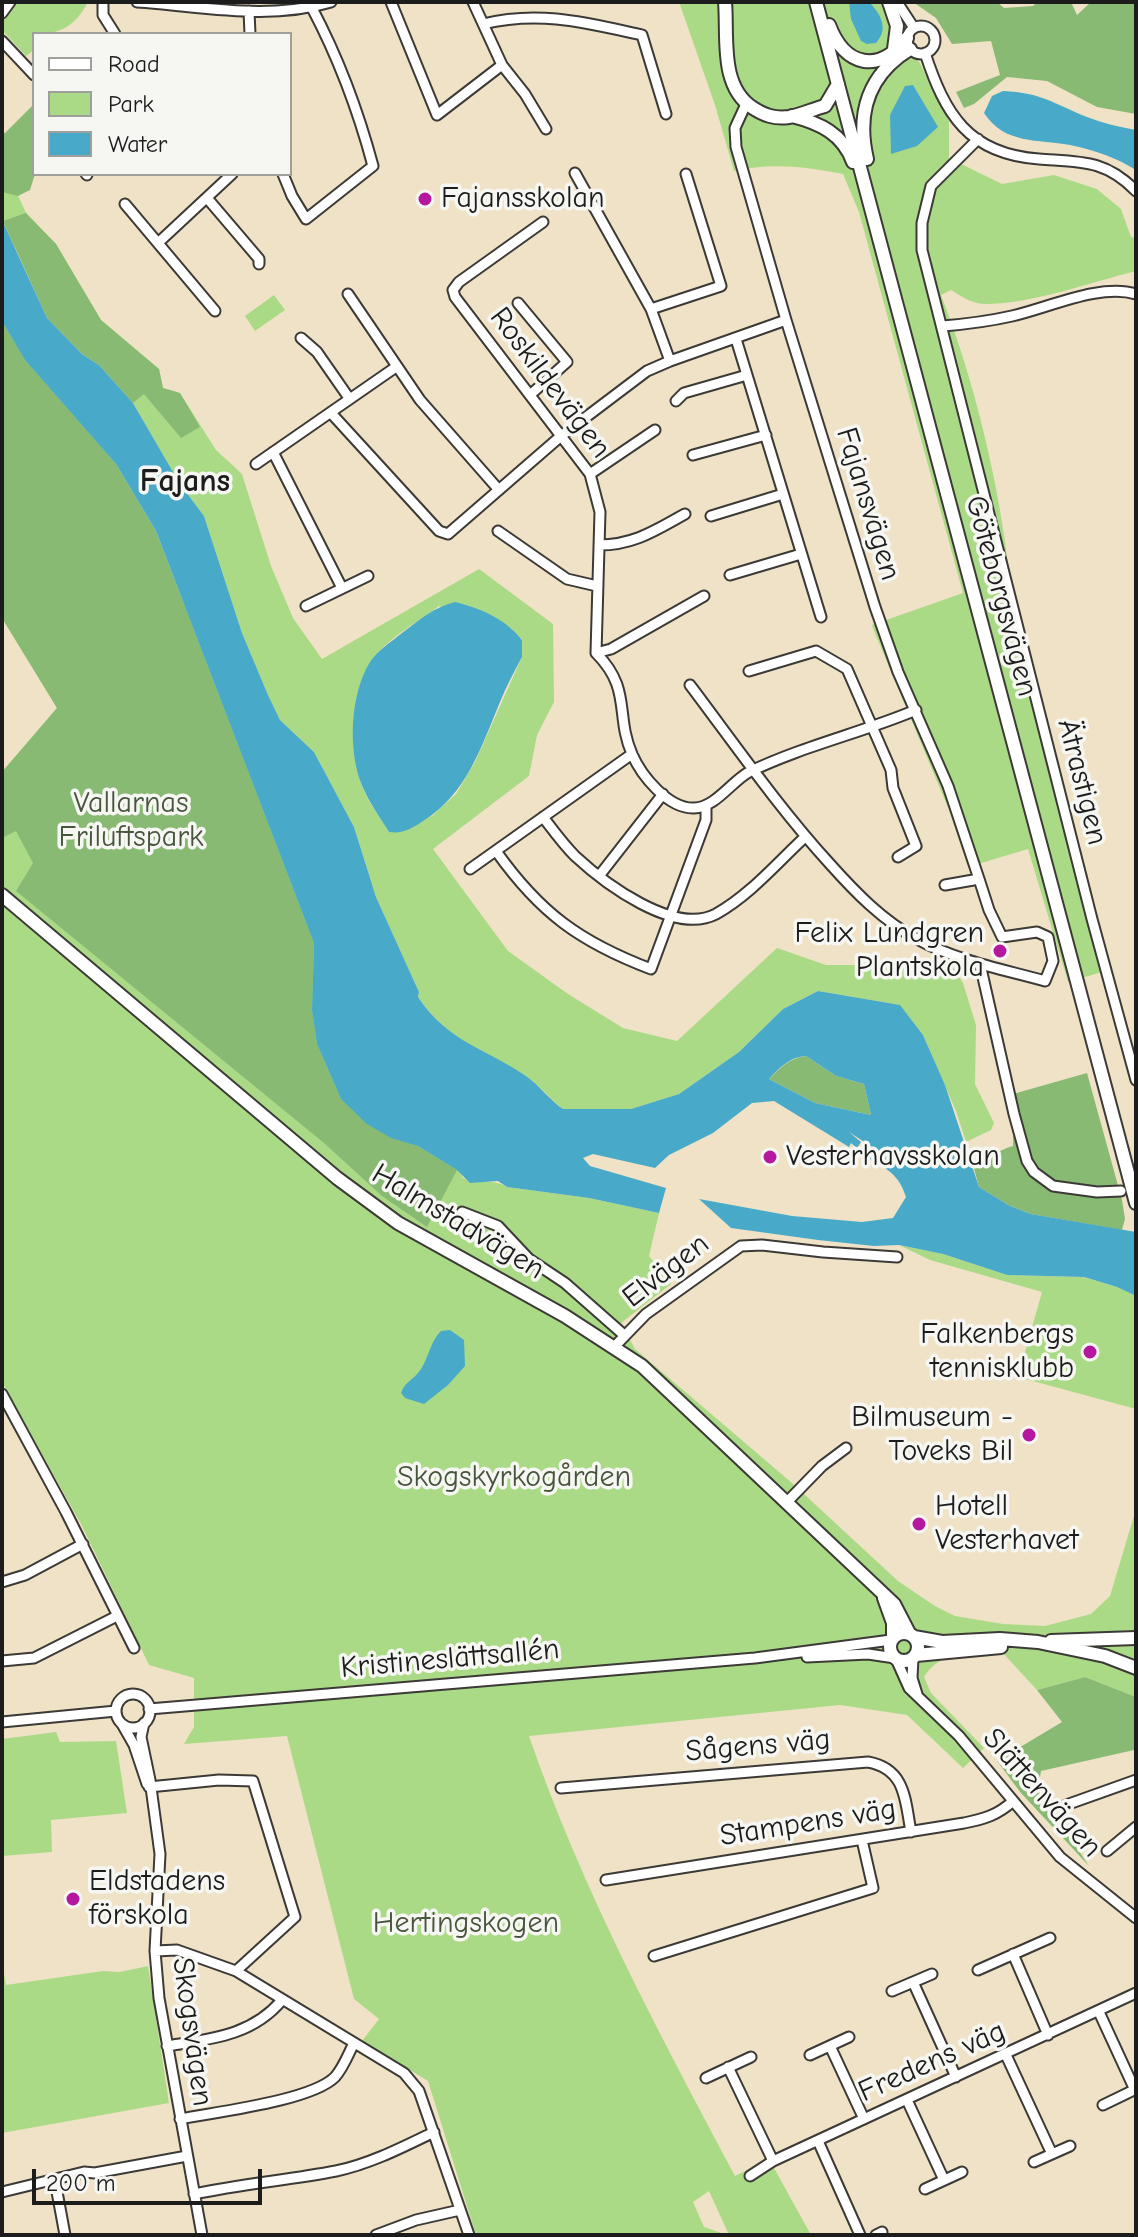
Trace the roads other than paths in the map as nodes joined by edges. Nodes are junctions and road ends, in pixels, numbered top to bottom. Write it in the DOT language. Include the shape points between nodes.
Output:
graph roads {
  1 [pos="10,2"];
  2 [pos="103,2"];
  3 [pos="137,2"];
  4 [pos="331,2"];
  5 [pos="391,2"];
  6 [pos="473,2"];
  7 [pos="725,2"];
  8 [pos="816,2"];
  9 [pos="822,2"];
  10 [pos="889,2"];
  11 [pos="897,2"];
  12 [pos="170,3"];
  13 [pos="312,8"];
  14 [pos="249,11"];
  15 [pos="2,13"];
  16 [pos="483,24"];
  17 [pos="114,32"];
  18 [pos="250,32"];
  19 [pos="911,38"];
  20 [pos="2,41"];
  21 [pos="894,49"];
  22 [pos="925,53"];
  23 [pos="502,65"];
  24 [pos="32,73"];
  25 [pos="838,84"];
  26 [pos="746,104"];
  27 [pos="666,114"];
  28 [pos="792,116"];
  29 [pos="546,129"];
  30 [pos="978,139"];
  31 [pos="575,173"];
  32 [pos="686,174"];
  33 [pos="230,176"];
  34 [pos="284,176"];
  35 [pos="1136,191"];
  36 [pos="207,198"];
  37 [pos="125,204"];
  38 [pos="543,222"];
  39 [pos="876,224"];
  40 [pos="159,242"];
  41 [pos="259,264"];
  42 [pos="887,265"];
  43 [pos="348,294"];
  44 [pos="1136,294"];
  45 [pos="518,303"];
  46 [pos="651,309"];
  47 [pos="215,311"];
  48 [pos="786,320"];
  49 [pos="943,326"];
  50 [pos="301,338"];
  51 [pos="736,339"];
  52 [pos="670,361"];
  53 [pos="396,367"];
  54 [pos="747,375"];
  55 [pos="530,395"];
  56 [pos="349,398"];
  57 [pos="676,401"];
  58 [pos="331,413"];
  59 [pos="655,430"];
  60 [pos="766,435"];
  61 [pos="561,436"];
  62 [pos="273,452"];
  63 [pos="693,455"];
  64 [pos="256,464"];
  65 [pos="590,474"];
  66 [pos="499,490"];
  67 [pos="783,494"];
  68 [pos="685,514"];
  69 [pos="711,516"];
  70 [pos="498,531"];
  71 [pos="599,545"];
  72 [pos="801,554"];
  73 [pos="730,575"];
  74 [pos="368,576"];
  75 [pos="597,586"];
  76 [pos="342,588"];
  77 [pos="704,596"];
  78 [pos="306,606"];
  79 [pos="821,617"];
  80 [pos="596,653"];
  81 [pos="749,671"];
  82 [pos="690,685"];
  83 [pos="916,710"];
  84 [pos="874,727"];
  85 [pos="632,754"];
  86 [pos="754,770"];
  87 [pos="663,794"];
  88 [pos="706,806"];
  89 [pos="543,817"];
  90 [pos="805,837"];
  91 [pos="496,851"];
  92 [pos="898,857"];
  93 [pos="470,869"];
  94 [pos="599,876"];
  95 [pos="979,879"];
  96 [pos="945,885"];
  97 [pos="2,895"];
  98 [pos="671,915"];
  99 [pos="980,964"];
  100 [pos="1136,1080"];
  101 [pos="1121,1191"];
  102 [pos="1136,1203"];
  103 [pos="462,1212"];
  104 [pos="897,1257"];
  105 [pos="624,1335"];
  106 [pos="615,1346"];
  107 [pos="2,1394"];
  108 [pos="846,1448"];
  109 [pos="787,1502"];
  110 [pos="83,1544"];
  111 [pos="2,1582"];
  112 [pos="883,1595"];
  113 [pos="117,1616"];
  114 [pos="912,1635"];
  115 [pos="1134,1636"];
  116 [pos="892,1639"];
  117 [pos="1038,1642"];
  118 [pos="134,1648"];
  119 [pos="915,1656"];
  120 [pos="755,1658"];
  121 [pos="895,1659"];
  122 [pos="2,1661"];
  123 [pos="1136,1668"];
  124 [pos="917,1694"];
  125 [pos="149,1709"];
  126 [pos="116,1711"];
  127 [pos="2,1722"];
  128 [pos="121,1723"];
  129 [pos="144,1723"];
  130 [pos="1136,1780"];
  131 [pos="149,1787"];
  132 [pos="561,1788"];
  133 [pos="1013,1801"];
  134 [pos="1066,1805"];
  135 [pos="1136,1827"];
  136 [pos="911,1832"];
  137 [pos="862,1840"];
  138 [pos="1107,1851"];
  139 [pos="606,1880"];
  140 [pos="1136,1918"];
  141 [pos="1050,1938"];
  142 [pos="155,1951"];
  143 [pos="1013,1954"];
  144 [pos="654,1956"];
  145 [pos="978,1970"];
  146 [pos="236,1971"];
  147 [pos="932,1974"];
  148 [pos="913,1982"];
  149 [pos="892,1991"];
  150 [pos="1136,1993"];
  151 [pos="282,2000"];
  152 [pos="1099,2012"];
  153 [pos="1048,2035"];
  154 [pos="849,2037"];
  155 [pos="353,2045"];
  156 [pos="167,2046"];
  157 [pos="830,2046"];
  158 [pos="810,2055"];
  159 [pos="1006,2055"];
  160 [pos="751,2057"];
  161 [pos="728,2067"];
  162 [pos="956,2077"];
  163 [pos="706,2078"];
  164 [pos="1135,2090"];
  165 [pos="907,2100"];
  166 [pos="1103,2105"];
  167 [pos="180,2119"];
  168 [pos="864,2119"];
  169 [pos="434,2132"];
  170 [pos="818,2141"];
  171 [pos="1070,2146"];
  172 [pos="1052,2154"];
  173 [pos="187,2156"];
  174 [pos="773,2161"];
  175 [pos="1034,2162"];
  176 [pos="962,2172"];
  177 [pos="750,2176"];
  178 [pos="944,2180"];
  179 [pos="55,2181"];
  180 [pos="925,2189"];
  181 [pos="2,2192"];
  182 [pos="194,2194"];
  183 [pos="460,2210"];
  184 [pos="65,2235"];
  185 [pos="202,2235"];
  186 [pos="376,2235"];
  187 [pos="469,2235"];
  188 [pos="860,2235"];
  1 -- 15 [label="street"];
  2 -- 17 [label="street" via="103,15"];
  3 -- 12 [label="street"];
  4 -- 13 [label="street"];
  5 -- 23 [label="street" via="437,115"];
  6 -- 16 [label="street"];
  7 -- 26 [label="main road" via="729,73"];
  8 -- 25 [label="main road, Göteborgsvägen"];
  9 -- 21 [label="main road" via="833,36 849,56 872,61"];
  10 -- 21 [label="main road" via="897,26"];
  11 -- 19 [label="street"];
  12 -- 14 [label="street"];
  13 -- 14 [label="street"];
  13 -- 34 [label="street" via="353,96 373,166 306,219"];
  14 -- 18 [label="street"];
  16 -- 23 [label="street"];
  16 -- 27 [label="street" via="553,17 642,35"];
  19 -- 21 [label="main road"];
  19 -- 22 [label="street" via="917,53"];
  19 -- 22 [label="street" via="925,27 934,36"];
  19 -- 39 [label="main road" via="885,67 866,107 864,147 880,209"];
  20 -- 24 [label="street"];
  22 -- 30 [label="street" via="948,110"];
  23 -- 29 [label="street"];
  25 -- 28 [label="main road" via="825,106"];
  25 -- 39 [label="main road, Göteborgsvägen"];
  26 -- 28 [label="main road" via="767,116"];
  26 -- 48 [label="street, Fajansvägen" via="735,128 736,147"];
  28 -- 42 [label="main road" via="842,140 857,174 880,260"];
  30 -- 35 [label="street" via="1017,155 1091,163 1114,172"];
  30 -- 49 [label="street, Ätrastigen" via="931,186 925,203 922,250"];
  31 -- 46 [label="street"];
  32 -- 46 [label="street" via="721,286"];
  33 -- 36 [label="street"];
  36 -- 40 [label="street"];
  36 -- 41 [label="street"];
  37 -- 40 [label="street"];
  38 -- 55 [label="street, Roskildevägen" via="453,290"];
  39 -- 42 [label="main road, Göteborgsvägen"];
  40 -- 47 [label="street"];
  42 -- 102 [label="main road, Göteborgsvägen"];
  43 -- 53 [label="street"];
  44 -- 49 [label="street" via="1098,293 1013,316"];
  45 -- 55 [label="street" via="567,362"];
  46 -- 52 [label="street"];
  48 -- 51 [label="street"];
  48 -- 83 [label="street, Fajansvägen" via="875,607"];
  49 -- 100 [label="street, Ätrastigen"];
  50 -- 56 [label="street"];
  51 -- 52 [label="street"];
  51 -- 54 [label="street"];
  52 -- 61 [label="street" via="631,382"];
  53 -- 56 [label="street"];
  53 -- 66 [label="street"];
  54 -- 57 [label="street" via="684,393"];
  54 -- 60 [label="street"];
  55 -- 61 [label="street, Roskildevägen"];
  56 -- 58 [label="street"];
  58 -- 62 [label="street"];
  58 -- 66 [label="street" via="439,531 448,534"];
  59 -- 65 [label="street"];
  60 -- 63 [label="street"];
  60 -- 67 [label="street"];
  61 -- 65 [label="street, Roskildevägen"];
  61 -- 66 [label="street"];
  62 -- 64 [label="street"];
  62 -- 76 [label="street"];
  65 -- 71 [label="street, Roskildevägen" via="600,512"];
  67 -- 69 [label="street"];
  67 -- 72 [label="street"];
  68 -- 71 [label="street" via="632,542"];
  70 -- 75 [label="street" via="567,579"];
  71 -- 75 [label="street, Roskildevägen"];
  72 -- 73 [label="street"];
  72 -- 79 [label="street"];
  74 -- 76 [label="street"];
  75 -- 80 [label="street, Roskildevägen"];
  76 -- 78 [label="street"];
  77 -- 80 [label="street"];
  80 -- 85 [label="street" via="618,684"];
  81 -- 84 [label="street" via="816,651 847,669"];
  82 -- 86 [label="street"];
  83 -- 84 [label="street"];
  83 -- 95 [label="street, Fajansvägen" via="954,800"];
  84 -- 86 [label="street"];
  84 -- 92 [label="street" via="916,846"];
  85 -- 87 [label="street"];
  85 -- 89 [label="street"];
  86 -- 88 [label="street"];
  86 -- 90 [label="street"];
  87 -- 88 [label="street" via="687,807"];
  87 -- 94 [label="street"];
  88 -- 98 [label="street" via="706,820"];
  89 -- 91 [label="street"];
  89 -- 94 [label="street" via="564,845"];
  90 -- 98 [label="street" via="744,895 714,915"];
  90 -- 99 [label="street" via="862,898 905,932"];
  91 -- 93 [label="street"];
  91 -- 98 [label="street" via="529,893 582,937 651,969"];
  94 -- 98 [label="street" via="627,896"];
  95 -- 96 [label="street"];
  95 -- 99 [label="street, Fajansvägen" via="1002,937 1037,932 1048,937 1053,961 1045,981"];
  97 -- 106 [label="main road, Halmstadvägen" via="337,1178 398,1223"];
  99 -- 101 [label="street" via="1027,1161 1053,1186"];
  103 -- 105 [label="street" via="498,1226 529,1259"];
  104 -- 105 [label="street, Elvägen" via="741,1246"];
  105 -- 106 [label="street, Elvägen"];
  106 -- 109 [label="main road, Halmstadvägen"];
  107 -- 110 [label="street"];
  108 -- 109 [label="street"];
  109 -- 112 [label="main road, Halmstadvägen"];
  110 -- 111 [label="street"];
  110 -- 113 [label="street"];
  112 -- 114 [label="main road, Halmstadvägen"];
  112 -- 116 [label="main road" via="893,1623"];
  113 -- 118 [label="street"];
  113 -- 122 [label="street" via="34,1658"];
  114 -- 116 [label="main road"];
  114 -- 117 [label="main road" via="942,1642"];
  114 -- 119 [label="main road" via="919,1645"];
  115 -- 117 [label="main road"];
  116 -- 120 [label="street, Kristineslättsallén"];
  116 -- 121 [label="main road"];
  117 -- 119 [label="main road"];
  117 -- 123 [label="main road"];
  119 -- 121 [label="main road" via="905,1662"];
  119 -- 124 [label="street" via="912,1678"];
  120 -- 121 [label="street, Kristineslättsallén" via="868,1654"];
  120 -- 125 [label="street, Kristineslättsallén"];
  121 -- 124 [label="street, Slättenvägen"];
  124 -- 133 [label="street, Slättenvägen"];
  125 -- 126 [label="street" via="144,1698 132,1694 120,1700"];
  125 -- 129 [label="street"];
  126 -- 127 [label="street"];
  126 -- 128 [label="street"];
  128 -- 129 [label="street"];
  128 -- 131 [label="street, Skogsvägen"];
  129 -- 131 [label="street, Skogsvägen" via="141,1737"];
  130 -- 134 [label="street"];
  131 -- 142 [label="street, Skogsvägen" via="160,1854"];
  131 -- 146 [label="street" via="253,1781 295,1917"];
  132 -- 136 [label="street, Sågens väg" via="868,1762 900,1780"];
  133 -- 136 [label="street, Stampens väg" via="986,1819"];
  133 -- 140 [label="street, Slättenvägen" via="1060,1857"];
  135 -- 138 [label="street"];
  136 -- 137 [label="street, Stampens väg"];
  137 -- 139 [label="street, Stampens väg"];
  137 -- 144 [label="street" via="873,1888"];
  141 -- 143 [label="street"];
  142 -- 146 [label="street" via="177,1950"];
  142 -- 156 [label="street, Skogsvägen"];
  143 -- 145 [label="street"];
  143 -- 153 [label="street"];
  146 -- 151 [label="street"];
  147 -- 148 [label="street"];
  148 -- 149 [label="street"];
  148 -- 162 [label="street"];
  150 -- 152 [label="street, Fredens väg"];
  151 -- 155 [label="street"];
  151 -- 156 [label="street" via="253,2026"];
  152 -- 153 [label="street, Fredens väg"];
  152 -- 164 [label="street"];
  153 -- 159 [label="street, Fredens väg"];
  154 -- 157 [label="street"];
  155 -- 167 [label="street" via="333,2079 312,2090"];
  155 -- 169 [label="street" via="397,2069 416,2087"];
  156 -- 167 [label="street, Skogsvägen"];
  157 -- 158 [label="street"];
  157 -- 168 [label="street"];
  159 -- 162 [label="street, Fredens väg"];
  159 -- 172 [label="street"];
  160 -- 161 [label="street"];
  161 -- 163 [label="street"];
  161 -- 174 [label="street"];
  162 -- 165 [label="street, Fredens väg"];
  164 -- 166 [label="street"];
  165 -- 168 [label="street, Fredens väg"];
  165 -- 178 [label="street"];
  167 -- 173 [label="street, Skogsvägen"];
  168 -- 170 [label="street, Fredens väg"];
  169 -- 182 [label="street" via="337,2171"];
  169 -- 183 [label="street"];
  170 -- 174 [label="street, Fredens väg"];
  170 -- 188 [label="street"];
  171 -- 172 [label="street"];
  172 -- 175 [label="street"];
  173 -- 179 [label="street"];
  173 -- 182 [label="street, Skogsvägen"];
  174 -- 177 [label="street, Fredens väg"];
  176 -- 178 [label="street"];
  178 -- 180 [label="street"];
  179 -- 181 [label="street"];
  179 -- 184 [label="street"];
  182 -- 185 [label="street, Skogsvägen"];
  183 -- 186 [label="street"];
  183 -- 187 [label="street"];
}
